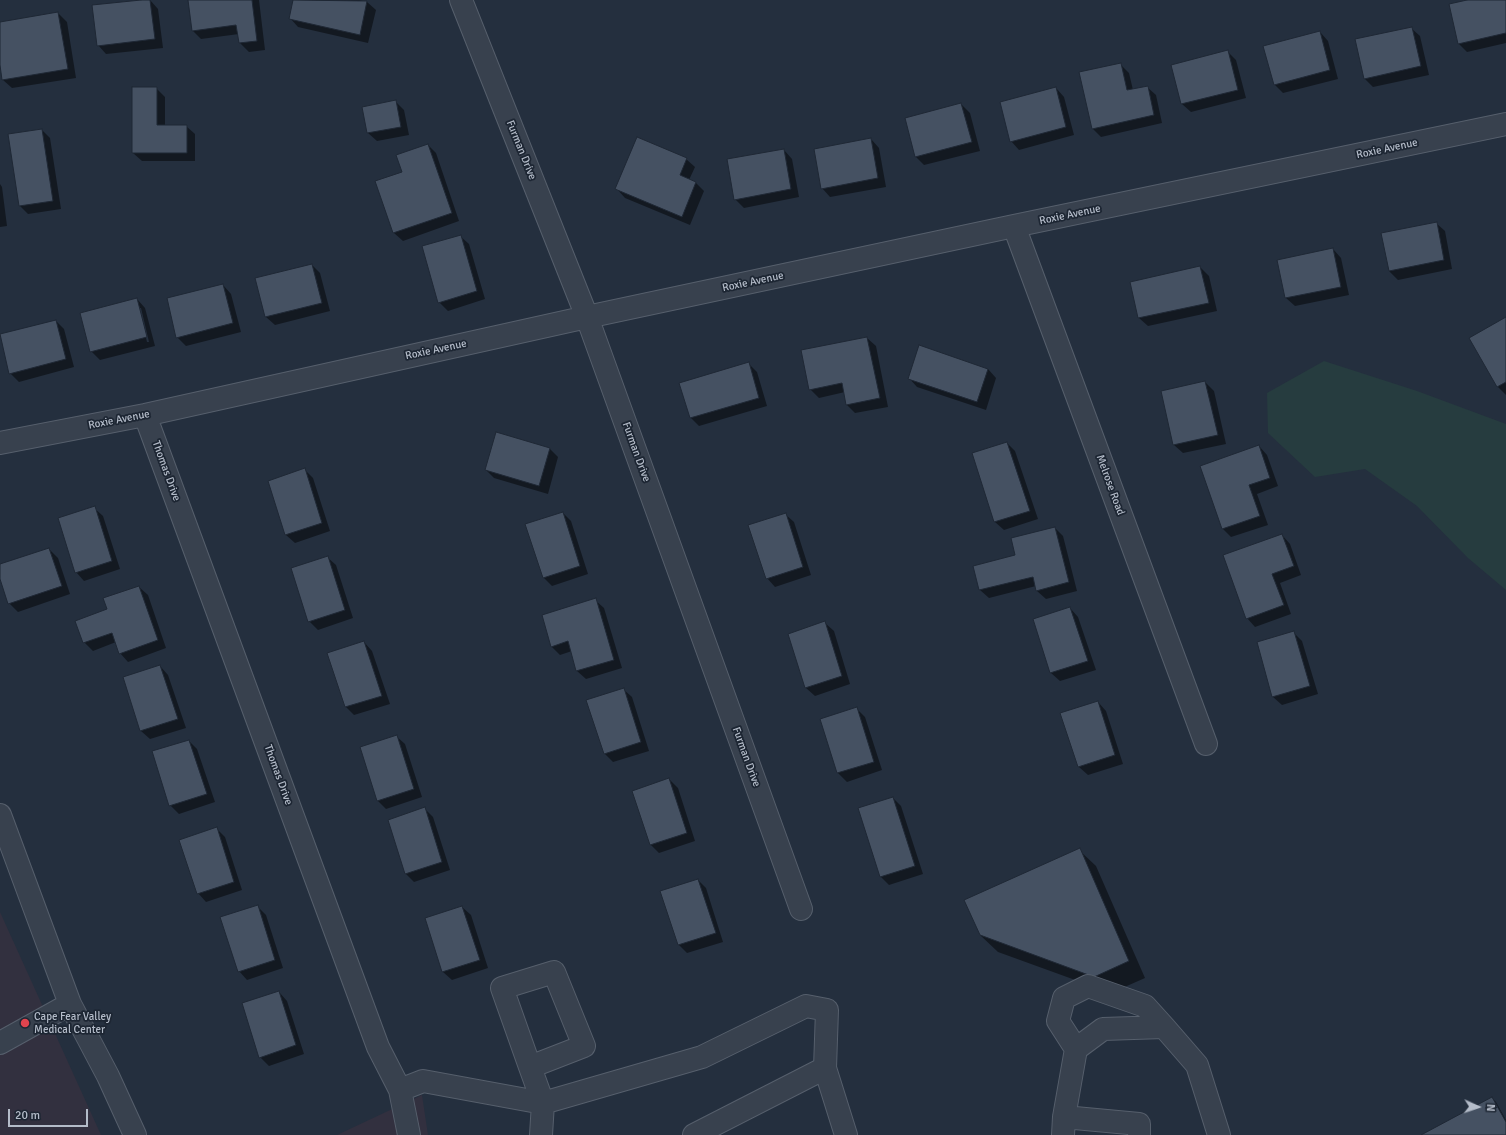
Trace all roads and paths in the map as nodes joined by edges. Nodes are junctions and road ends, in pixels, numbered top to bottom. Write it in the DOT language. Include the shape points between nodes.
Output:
graph roads {
  1 [pos="461,0"];
  2 [pos="1506,124"];
  3 [pos="1014,226"];
  4 [pos="587,317"];
  5 [pos="145,415"];
  6 [pos="0,443"];
  7 [pos="1206,744"];
  8 [pos="0,815"];
  9 [pos="801,909"];
  10 [pos="70,1004"];
  11 [pos="1164,1027"];
  12 [pos="0,1043"];
  13 [pos="1076,1049"];
  14 [pos="530,1067"];
  15 [pos="825,1068"];
  16 [pos="400,1090"];
  17 [pos="543,1103"];
  18 [pos="1064,1126"];
  19 [pos="135,1135"];
  20 [pos="409,1135"];
  21 [pos="541,1135"];
  22 [pos="694,1135"];
  23 [pos="846,1135"];
  24 [pos="1139,1135"];
  25 [pos="1219,1135"];
  1 -- 4 [label="street, Furman Drive"];
  2 -- 3 [label="street, Roxie Avenue"];
  3 -- 4 [label="street, Roxie Avenue"];
  3 -- 7 [label="street, Melrose Road"];
  4 -- 5 [label="street, Roxie Avenue"];
  4 -- 9 [label="street, Furman Drive"];
  5 -- 6 [label="street, Roxie Avenue"];
  5 -- 16 [label="street, Thomas Drive" via="378,1047"];
  8 -- 10 [label="street"];
  10 -- 12 [label="street"];
  10 -- 19 [label="street" via="108,1076"];
  11 -- 13 [label="street" via="1103,1029"];
  11 -- 13 [label="street" via="1145,1006 1088,986 1064,998 1058,1020"];
  11 -- 25 [label="street" via="1197,1065"];
  13 -- 18 [label="street"];
  14 -- 17 [label="street"];
  15 -- 17 [label="street" via="827,1010 806,1006 702,1057"];
  15 -- 22 [label="street"];
  15 -- 23 [label="street"];
  16 -- 17 [label="street" via="423,1081"];
  16 -- 20 [label="street, Thomas Drive"];
  17 -- 21 [label="street"];
  18 -- 24 [label="street" via="1139,1124"];
}
